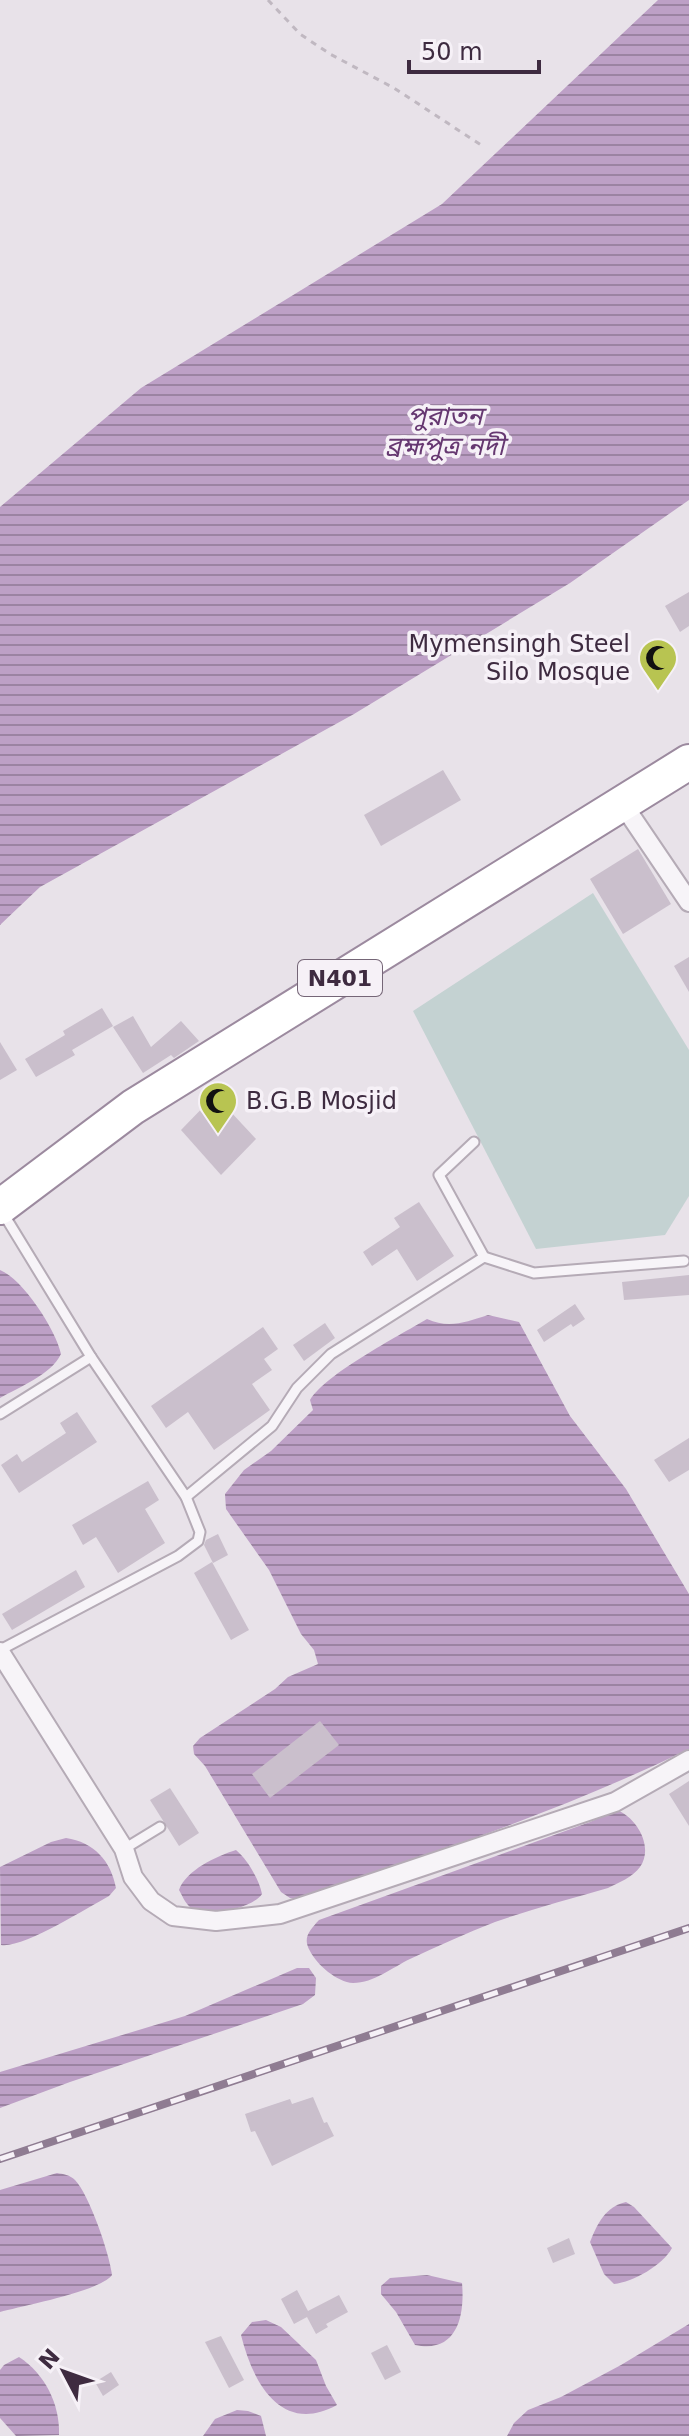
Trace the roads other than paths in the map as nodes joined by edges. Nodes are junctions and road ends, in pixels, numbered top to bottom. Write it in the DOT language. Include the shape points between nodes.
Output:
graph roads {
  1 [pos="689,762"];
  2 [pos="622,803"];
  3 [pos="689,902"];
  4 [pos="474,1142"];
  5 [pos="0,1208"];
  6 [pos="484,1257"];
  7 [pos="684,1261"];
  8 [pos="91,1357"];
  9 [pos="0,1414"];
  10 [pos="186,1497"];
  11 [pos="0,1651"];
  12 [pos="689,1760"];
  13 [pos="160,1827"];
  14 [pos="124,1849"];
  1 -- 2 [label="highway, N401"];
  2 -- 3 [label="street"];
  2 -- 5 [label="highway, N401" via="133,1107"];
  4 -- 6 [label="lane" via="439,1175"];
  5 -- 8 [label="lane"];
  6 -- 7 [label="lane" via="534,1273"];
  6 -- 10 [label="lane" via="331,1354 297,1388 272,1426"];
  8 -- 9 [label="lane"];
  8 -- 10 [label="lane"];
  10 -- 11 [label="lane" via="200,1532 198,1541"];
  11 -- 14 [label="street"];
  12 -- 14 [label="street" via="615,1802 280,1914 216,1921 173,1916 151,1901 133,1877"];
  13 -- 14 [label="lane"];
}
